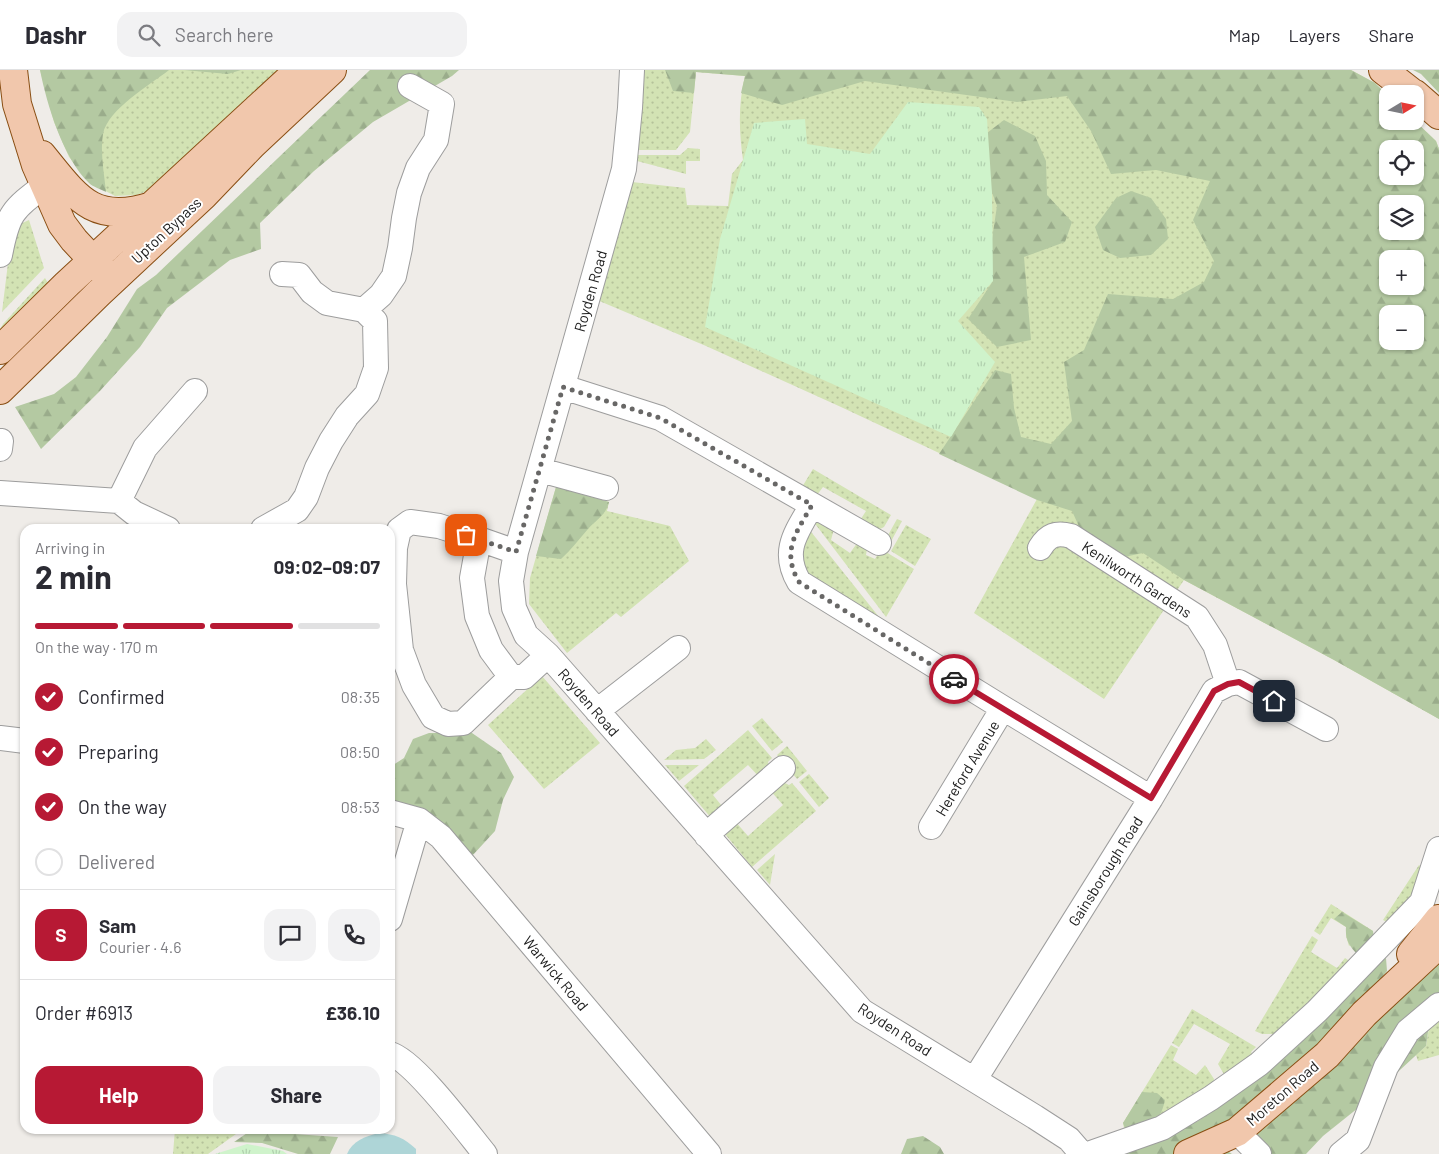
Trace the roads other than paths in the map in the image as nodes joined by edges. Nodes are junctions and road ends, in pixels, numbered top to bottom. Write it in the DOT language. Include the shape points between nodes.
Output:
graph roads {
  1 [pos="13,70"];
  2 [pos="299,70"];
  3 [pos="332,70"];
  4 [pos="632,70"];
  5 [pos="1383,70"];
  6 [pos="410,86"];
  7 [pos="1428,106"];
  8 [pos="27,136"];
  9 [pos="46,188"];
  10 [pos="154,205"];
  11 [pos="0,255"];
  12 [pos="109,265"];
  13 [pos="282,274"];
  14 [pos="364,310"];
  15 [pos="0,350"];
  16 [pos="563,387"];
  17 [pos="0,390"];
  18 [pos="195,392"];
  19 [pos="540,470"];
  20 [pos="606,488"];
  21 [pos="0,493"];
  22 [pos="120,501"];
  23 [pos="812,505"];
  24 [pos="157,524"];
  25 [pos="272,524"];
  26 [pos="479,539"];
  27 [pos="879,543"];
  28 [pos="395,548"];
  29 [pos="1040,548"];
  30 [pos="516,552"];
  31 [pos="395,593"];
  32 [pos="678,648"];
  33 [pos="548,655"];
  34 [pos="511,677"];
  35 [pos="1228,684"];
  36 [pos="1003,708"];
  37 [pos="597,711"];
  38 [pos="1326,729"];
  39 [pos="0,738"];
  40 [pos="20,740"];
  41 [pos="783,768"];
  42 [pos="1151,798"];
  43 [pos="395,813"];
  44 [pos="419,820"];
  45 [pos="930,827"];
  46 [pos="706,835"];
  47 [pos="1439,849"];
  48 [pos="395,902"];
  49 [pos="1439,919"];
  50 [pos="1396,929"];
  51 [pos="1431,942"];
  52 [pos="1439,1005"];
  53 [pos="395,1055"];
  54 [pos="975,1079"];
  55 [pos="1237,1132"];
  56 [pos="1345,1153"];
  57 [pos="485,1154"];
  58 [pos="709,1154"];
  59 [pos="1082,1154"];
  60 [pos="1088,1154"];
  61 [pos="1188,1154"];
  62 [pos="1259,1154"];
  1 -- 8 [label="main road" via="17,104"];
  2 -- 10 [label="main road, Upton Bypass"];
  3 -- 12 [label="main road" via="252,145"];
  4 -- 16 [label="street, Royden Road" via="624,169"];
  5 -- 7 [label="main road"];
  6 -- 14 [label="street" via="442,104 436,140 418,168 409,193 394,276 381,295"];
  8 -- 9 [label="main road"];
  8 -- 10 [label="main road" via="68,187 98,210 117,213"];
  9 -- 11 [label="street" via="13,211 6,225"];
  9 -- 12 [label="main road" via="79,223"];
  10 -- 12 [label="main road, Upton Bypass"];
  12 -- 15 [label="main road, Upton Bypass" via="67,284"];
  12 -- 17 [label="main road, Upton Bypass"];
  13 -- 14 [label="street" via="299,275 312,292 327,303"];
  14 -- 25 [label="street" via="375,321 376,337 376,368 367,394 331,440 297,510"];
  16 -- 19 [label="street, Royden Road"];
  16 -- 23 [label="street" via="660,418"];
  18 -- 22 [label="street" via="146,448"];
  19 -- 20 [label="street"];
  19 -- 30 [label="street, Royden Road"];
  21 -- 22 [label="street"];
  22 -- 24 [label="street" via="134,514"];
  23 -- 27 [label="street"];
  23 -- 36 [label="street" via="789,553 792,570 799,582"];
  26 -- 28 [label="street" via="439,526 410,522 399,530"];
  26 -- 30 [label="street"];
  26 -- 34 [label="street" via="472,578 477,616 491,650"];
  29 -- 35 [label="street, Kenilworth Gardens" via="1054,534 1071,536 1197,618 1215,645"];
  30 -- 33 [label="street, Royden Road" via="511,580 514,608 526,635"];
  31 -- 34 [label="street" via="401,650 414,685 433,717 448,724 463,723"];
  32 -- 37 [label="street"];
  33 -- 34 [label="street" via="524,676"];
  33 -- 37 [label="street, Royden Road"];
  35 -- 38 [label="street" via="1239,682"];
  35 -- 42 [label="street, Gainsborough Road" via="1214,691"];
  36 -- 42 [label="street"];
  36 -- 45 [label="street, Hereford Avenue"];
  37 -- 46 [label="street, Royden Road"];
  39 -- 40 [label="street"];
  41 -- 46 [label="street"];
  42 -- 54 [label="street, Gainsborough Road"];
  43 -- 44 [label="street, Warwick Road"];
  44 -- 48 [label="street"];
  44 -- 58 [label="street, Warwick Road" via="441,837"];
  46 -- 54 [label="street, Royden Road" via="862,1012"];
  47 -- 50 [label="street" via="1422,902"];
  49 -- 51 [label="main road, Moreton Road"];
  50 -- 51 [label="street"];
  50 -- 60 [label="street" via="1317,1011 1251,1070 1162,1128"];
  51 -- 55 [label="main road, Moreton Road" via="1327,1054"];
  52 -- 56 [label="street" via="1408,1031 1386,1067 1358,1140"];
  53 -- 57 [label="street" via="418,1073"];
  54 -- 59 [label="street, Royden Road" via="1069,1139"];
  55 -- 61 [label="main road, Moreton Road"];
  55 -- 62 [label="street"];
}
